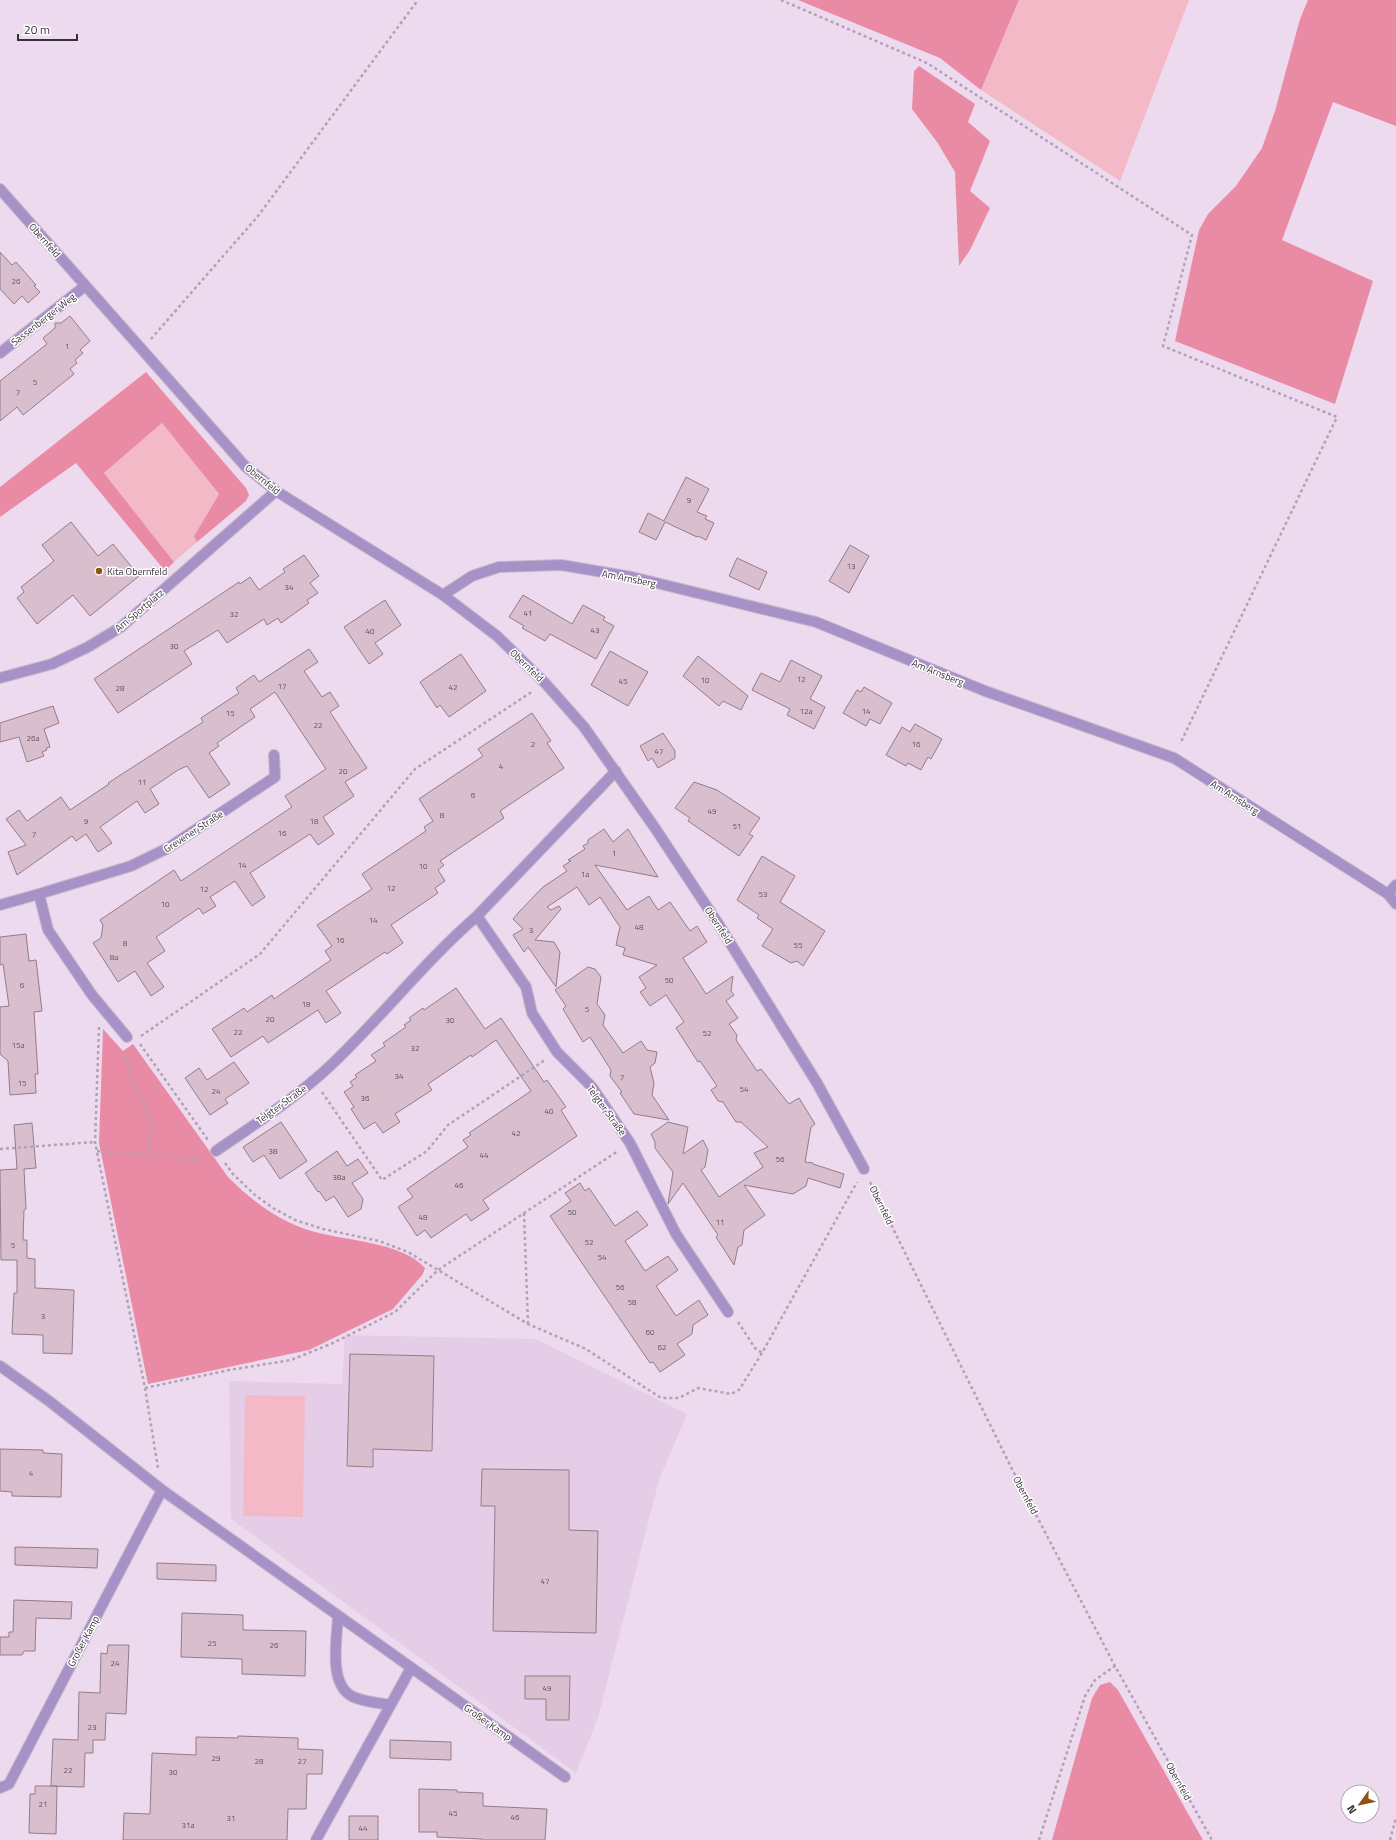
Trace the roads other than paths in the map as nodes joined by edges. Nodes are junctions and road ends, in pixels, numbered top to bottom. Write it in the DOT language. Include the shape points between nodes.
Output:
graph roads {
  1 [pos="0,189"];
  2 [pos="85,286"];
  3 [pos="0,353"];
  4 [pos="276,491"];
  5 [pos="443,595"];
  6 [pos="0,678"];
  7 [pos="274,755"];
  8 [pos="616,771"];
  9 [pos="1396,885"];
  10 [pos="39,894"];
  11 [pos="1388,894"];
  12 [pos="1396,904"];
  13 [pos="0,905"];
  14 [pos="477,916"];
  15 [pos="127,1037"];
  16 [pos="216,1151"];
  17 [pos="864,1169"];
  18 [pos="728,1312"];
  19 [pos="0,1366"];
  20 [pos="162,1490"];
  21 [pos="338,1616"];
  22 [pos="411,1668"];
  23 [pos="390,1705"];
  24 [pos="565,1777"];
  25 [pos="0,1788"];
  26 [pos="316,1840"];
  1 -- 2 [label="street, Obernfeld"];
  2 -- 3 [label="street, Sassenberger Weg"];
  2 -- 4 [label="street, Obernfeld" via="245,466"];
  4 -- 5 [label="street, Obernfeld"];
  4 -- 6 [label="street, Am Sportplatz" via="121,627 88,647 52,664"];
  5 -- 8 [label="street, Obernfeld" via="497,636 545,683 584,727"];
  5 -- 11 [label="street, Am Arnsberg" via="472,576 499,567 561,565 632,577 816,622 985,691 1174,758"];
  7 -- 10 [label="street, Grevener Straße" via="275,777 168,848 131,866"];
  8 -- 14 [label="street, Telgter Straße"];
  8 -- 17 [label="street, Obernfeld" via="728,938 817,1083"];
  9 -- 11 [label="street"];
  10 -- 13 [label="street, Grevener Straße"];
  10 -- 15 [label="street" via="48,930 92,994"];
  11 -- 12 [label="street, Am Arnsberg"];
  14 -- 16 [label="street, Telgter Straße" via="452,937 331,1066 292,1098"];
  14 -- 18 [label="street, Telgter Straße" via="526,987 532,1014 557,1052 592,1087 630,1143 676,1234"];
  19 -- 20 [label="street, Großer Kamp"];
  20 -- 21 [label="street, Großer Kamp"];
  20 -- 25 [label="street, Großer Kamp" via="9,1784"];
  21 -- 22 [label="street, Großer Kamp"];
  21 -- 23 [label="street" via="336,1674 342,1687 354,1698"];
  22 -- 23 [label="street"];
  22 -- 24 [label="street, Großer Kamp"];
  23 -- 26 [label="street"];
}
